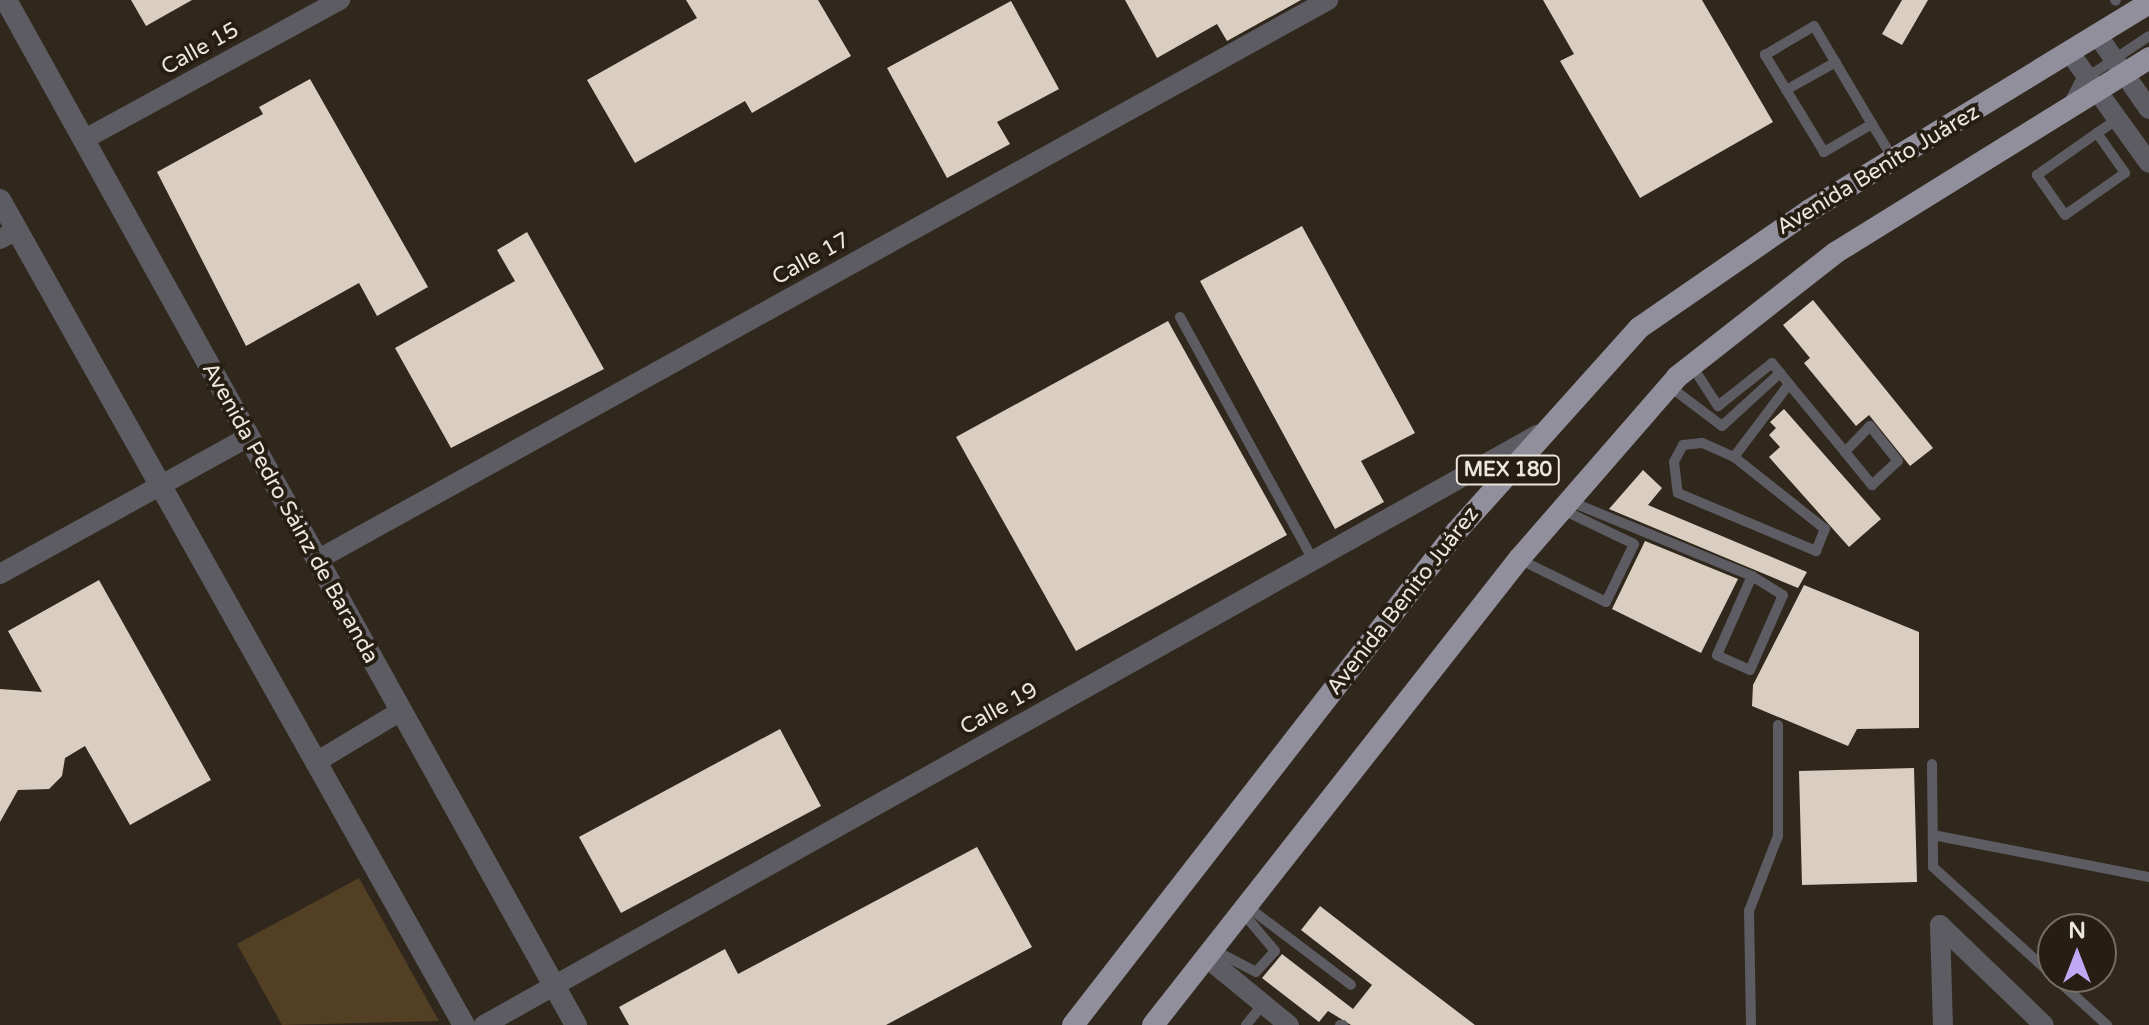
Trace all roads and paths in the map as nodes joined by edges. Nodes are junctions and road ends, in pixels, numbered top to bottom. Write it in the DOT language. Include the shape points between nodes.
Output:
graph roads {
  1 [pos="6,0"];
  2 [pos="340,0"];
  3 [pos="1328,0"];
  4 [pos="2149,3"];
  5 [pos="2098,36"];
  6 [pos="2149,36"];
  7 [pos="2070,53"];
  8 [pos="2149,58"];
  9 [pos="1836,62"];
  10 [pos="2149,65"];
  11 [pos="2119,66"];
  12 [pos="2092,84"];
  13 [pos="1786,90"];
  14 [pos="2149,109"];
  15 [pos="2118,119"];
  16 [pos="1872,124"];
  17 [pos="2097,133"];
  18 [pos="83,140"];
  19 [pos="1894,160"];
  20 [pos="2149,163"];
  21 [pos="0,200"];
  22 [pos="8,235"];
  23 [pos="1180,317"];
  24 [pos="1691,364"];
  25 [pos="1780,373"];
  26 [pos="1789,384"];
  27 [pos="1669,386"];
  28 [pos="1537,435"];
  29 [pos="248,437"];
  30 [pos="1845,452"];
  31 [pos="1734,457"];
  32 [pos="161,486"];
  33 [pos="1564,504"];
  34 [pos="1519,559"];
  35 [pos="317,560"];
  36 [pos="1313,560"];
  37 [pos="0,574"];
  38 [pos="1752,576"];
  39 [pos="401,711"];
  40 [pos="1778,725"];
  41 [pos="316,762"];
  42 [pos="1932,764"];
  43 [pos="1933,835"];
  44 [pos="2149,877"];
  45 [pos="1246,910"];
  46 [pos="1210,954"];
  47 [pos="2037,961"];
  48 [pos="1351,985"];
  49 [pos="554,986"];
  50 [pos="2072,993"];
  51 [pos="1263,1004"];
  52 [pos="464,1025"];
  53 [pos="484,1025"];
  54 [pos="576,1025"];
  55 [pos="1073,1025"];
  56 [pos="1153,1025"];
  57 [pos="1246,1025"];
  58 [pos="1289,1025"];
  59 [pos="1751,1025"];
  60 [pos="1943,1025"];
  61 [pos="2044,1025"];
  62 [pos="2107,1025"];
  1 -- 18 [label="street, Avenida Pedro Sáinz de Baranda"];
  2 -- 18 [label="street, Calle 15"];
  3 -- 35 [label="street, Calle 17"];
  4 -- 5 [label="main road, MEX 180"];
  5 -- 7 [label="main road, MEX 180"];
  5 -- 11 [label="street"];
  6 -- 11 [label="lane"];
  7 -- 12 [label="street"];
  7 -- 19 [label="main road, Avenida Benito Juárez / MEX 180"];
  8 -- 11 [label="main road, MEX 180"];
  9 -- 13 [label="lane"];
  9 -- 13 [label="lane" via="1814,26 1765,55"];
  9 -- 16 [label="lane"];
  10 -- 11 [label="main road"];
  11 -- 12 [label="main road, MEX 180"];
  11 -- 14 [label="street"];
  12 -- 15 [label="street"];
  12 -- 24 [label="main road, Avenida Benito Juárez / MEX 180" via="2066,109 1835,253"];
  13 -- 16 [label="lane" via="1824,152"];
  15 -- 17 [label="lane"];
  15 -- 20 [label="street"];
  16 -- 19 [label="lane"];
  17 -- 17 [label="lane" via="2037,175 2065,215 2125,173"];
  18 -- 29 [label="street, Avenida Pedro Sáinz de Baranda"];
  19 -- 28 [label="main road, Avenida Benito Juárez / MEX 180" via="1639,328"];
  21 -- 22 [label="street"];
  22 -- 32 [label="street"];
  23 -- 36 [label="lane"];
  24 -- 25 [label="lane" via="1718,406 1772,363"];
  24 -- 27 [label="main road, Avenida Benito Juárez / MEX 180"];
  25 -- 26 [label="lane"];
  25 -- 27 [label="lane" via="1722,426"];
  26 -- 30 [label="lane"];
  26 -- 31 [label="lane"];
  27 -- 33 [label="main road, Avenida Benito Juárez / MEX 180"];
  28 -- 36 [label="street, Calle 19"];
  28 -- 55 [label="main road, Avenida Benito Juárez / MEX 180"];
  29 -- 32 [label="street"];
  29 -- 35 [label="street, Avenida Pedro Sáinz de Baranda"];
  30 -- 30 [label="lane" via="1870,426 1898,461 1872,485"];
  31 -- 31 [label="lane" via="1825,529 1816,551 1678,493 1674,462 1683,445 1702,443"];
  32 -- 37 [label="street"];
  32 -- 41 [label="street"];
  33 -- 34 [label="main road, Avenida Benito Juárez / MEX 180"];
  33 -- 34 [label="lane" via="1634,544 1606,602"];
  33 -- 38 [label="lane"];
  34 -- 45 [label="main road, Avenida Benito Juárez / MEX 180"];
  35 -- 39 [label="street, Avenida Pedro Sáinz de Baranda"];
  36 -- 49 [label="street, Calle 19"];
  38 -- 38 [label="lane" via="1783,595 1750,670 1717,655"];
  39 -- 41 [label="street"];
  39 -- 49 [label="street, Avenida Pedro Sáinz de Baranda"];
  40 -- 59 [label="lane" via="1778,836 1749,911"];
  41 -- 52 [label="street"];
  42 -- 43 [label="lane"];
  43 -- 44 [label="lane"];
  43 -- 47 [label="lane" via="1933,867"];
  45 -- 46 [label="main road, Avenida Benito Juárez / MEX 180"];
  45 -- 46 [label="lane" via="1275,951 1256,972"];
  45 -- 48 [label="lane"];
  46 -- 51 [label="street"];
  46 -- 56 [label="main road, Avenida Benito Juárez / MEX 180"];
  49 -- 53 [label="street, Calle 19"];
  49 -- 54 [label="street, Avenida Pedro Sáinz de Baranda"];
  50 -- 62 [label="lane"];
  51 -- 57 [label="lane"];
  51 -- 58 [label="street"];
  60 -- 61 [label="street" via="1940,925"];
}
